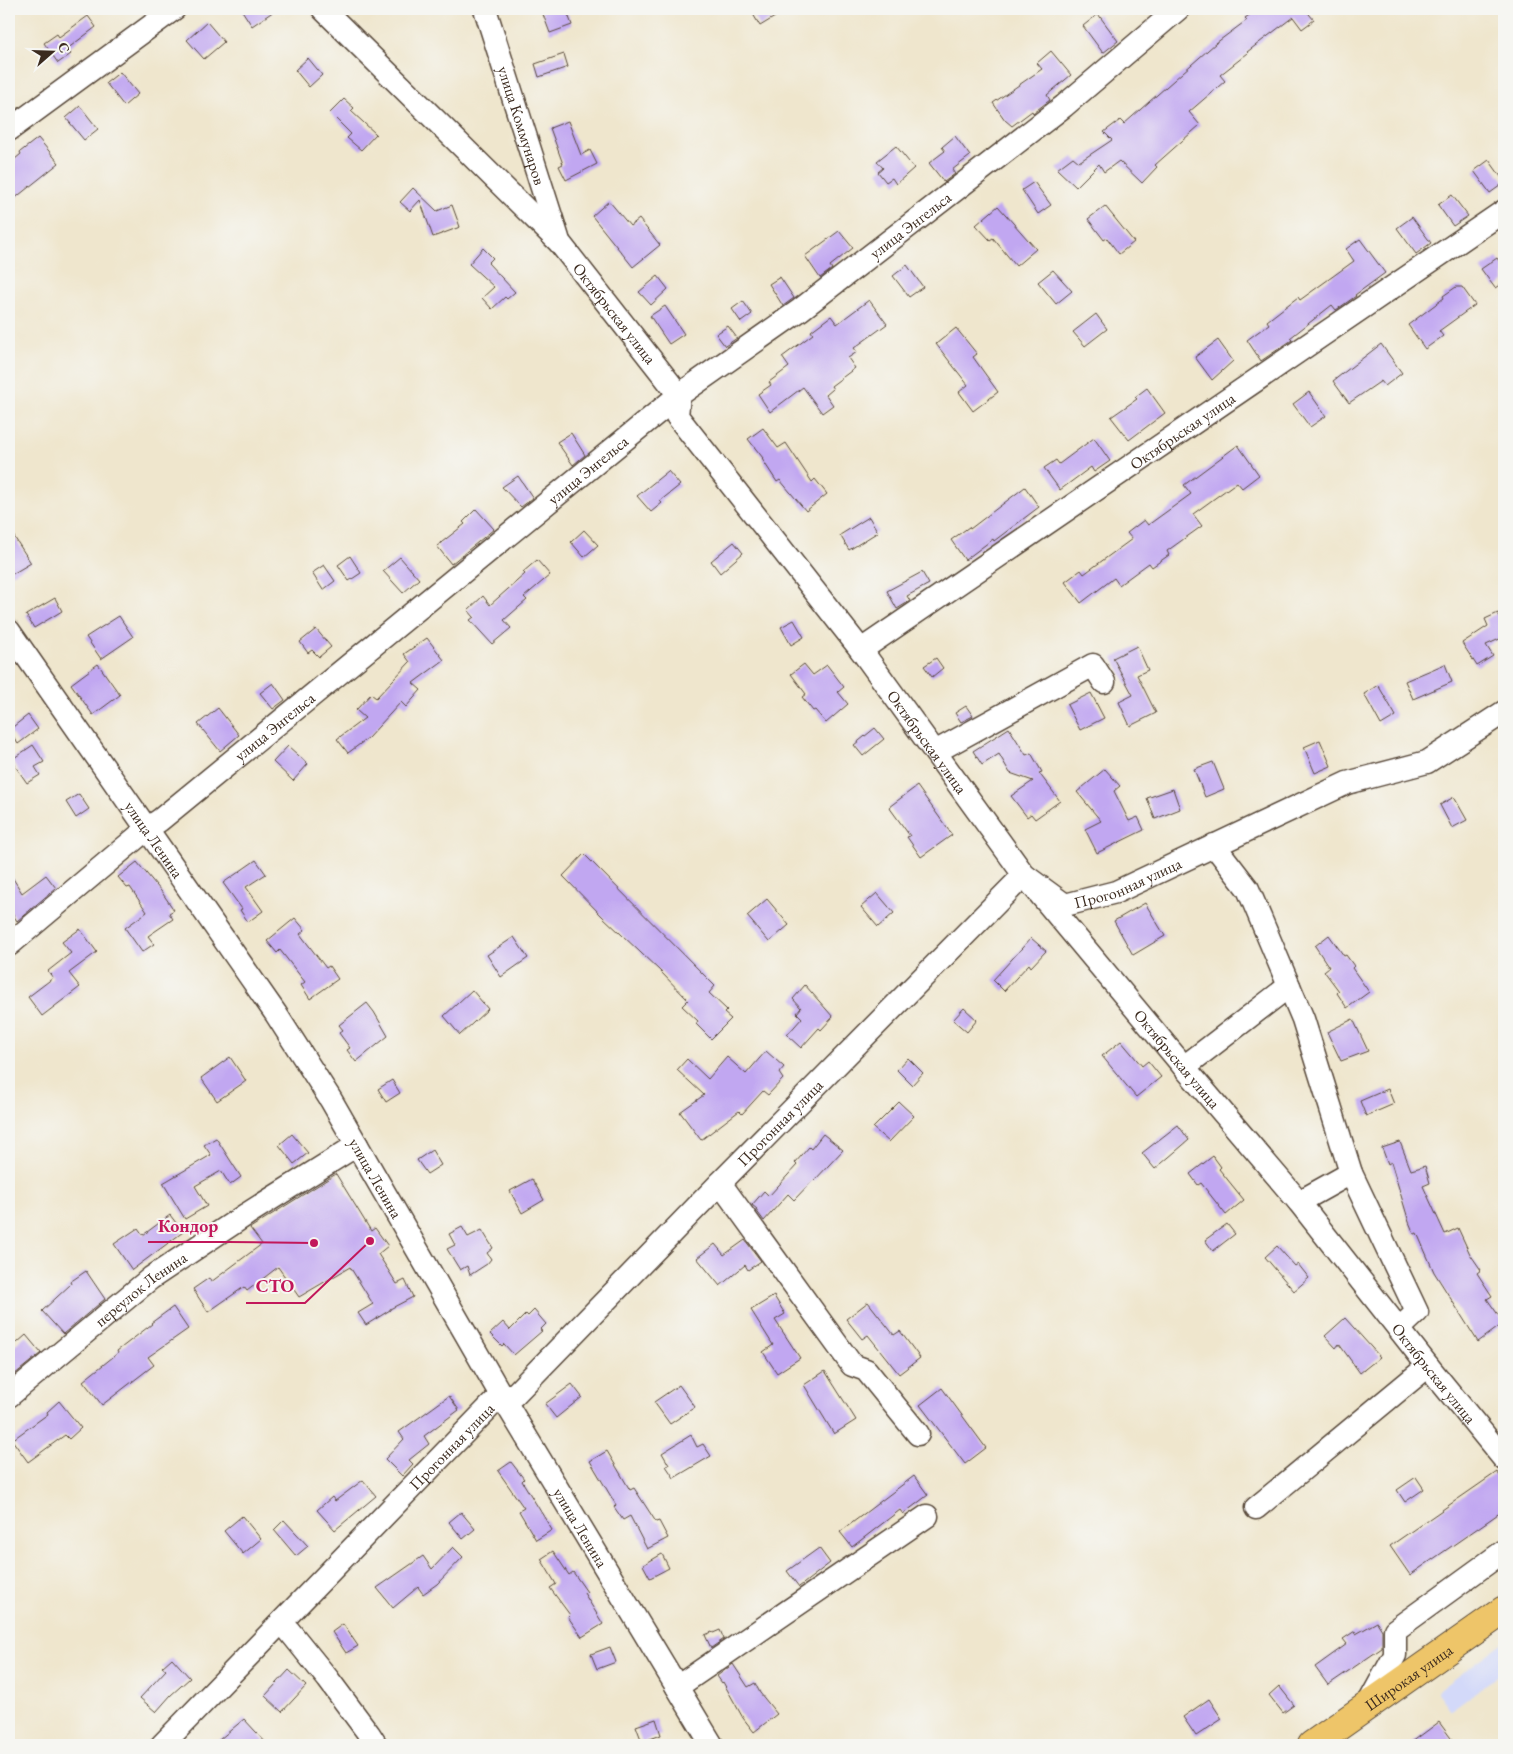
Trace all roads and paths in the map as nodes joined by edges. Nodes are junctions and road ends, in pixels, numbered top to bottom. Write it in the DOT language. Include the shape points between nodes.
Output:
graph roads {
  1 [pos="174,9"];
  2 [pos="323,9"];
  3 [pos="485,9"];
  4 [pos="1178,9"];
  5 [pos="9,130"];
  6 [pos="1504,211"];
  7 [pos="559,242"];
  8 [pos="679,395"];
  9 [pos="9,631"];
  10 [pos="861,650"];
  11 [pos="1104,682"];
  12 [pos="1504,712"];
  13 [pos="935,752"];
  14 [pos="148,828"];
  15 [pos="1214,846"];
  16 [pos="1024,875"];
  17 [pos="9,945"];
  18 [pos="1289,986"];
  19 [pos="1184,1068"];
  20 [pos="358,1145"];
  21 [pos="1351,1173"];
  22 [pos="720,1183"];
  23 [pos="1299,1202"];
  24 [pos="1400,1329"];
  25 [pos="1428,1366"];
  26 [pos="501,1395"];
  27 [pos="9,1396"];
  28 [pos="918,1434"];
  29 [pos="1501,1448"];
  30 [pos="1256,1508"];
  31 [pos="927,1516"];
  32 [pos="1504,1550"];
  33 [pos="1504,1610"];
  34 [pos="282,1622"];
  35 [pos="677,1687"];
  36 [pos="1367,1706"];
  37 [pos="162,1745"];
  38 [pos="376,1745"];
  39 [pos="712,1745"];
  40 [pos="1312,1745"];
  1 -- 5 [label="street"];
  2 -- 7 [label="street, Октябрьская улица"];
  3 -- 7 [label="street, улица Коммунаров"];
  4 -- 8 [label="street, улица Энгельса" via="1002,154 800,310"];
  6 -- 10 [label="street, Октябрьская улица"];
  7 -- 8 [label="street, Октябрьская улица"];
  8 -- 10 [label="street, Октябрьская улица" via="677,416"];
  8 -- 14 [label="street, улица Энгельса"];
  9 -- 14 [label="street, улица Ленина"];
  10 -- 13 [label="street, Октябрьская улица"];
  11 -- 13 [label="street" via="1093,665"];
  12 -- 15 [label="street, Прогонная улица" via="1427,762 1347,783"];
  13 -- 16 [label="street, Октябрьская улица"];
  14 -- 17 [label="street, улица Энгельса"];
  14 -- 20 [label="street, улица Ленина" via="276,1014"];
  15 -- 16 [label="street, Прогонная улица" via="1116,892 1065,905"];
  15 -- 18 [label="street" via="1248,889"];
  16 -- 19 [label="street, Октябрьская улица"];
  16 -- 22 [label="street, Прогонная улица"];
  18 -- 19 [label="street"];
  18 -- 21 [label="street" via="1303,1019"];
  19 -- 23 [label="street, Октябрьская улица"];
  20 -- 26 [label="street, улица Ленина"];
  20 -- 27 [label="street, переулок Ленина" via="151,1278"];
  21 -- 23 [label="street"];
  21 -- 24 [label="street" via="1417,1312"];
  22 -- 26 [label="street, Прогонная улица" via="514,1395"];
  22 -- 28 [label="street" via="852,1365 866,1370"];
  23 -- 24 [label="street, Октябрьская улица"];
  24 -- 25 [label="street, Октябрьская улица"];
  25 -- 29 [label="street, Октябрьская улица"];
  25 -- 30 [label="street"];
  26 -- 34 [label="street, Прогонная улица"];
  26 -- 35 [label="street, улица Ленина"];
  31 -- 35 [label="street"];
  32 -- 36 [label="street" via="1395,1630 1395,1654"];
  33 -- 36 [label="main road, Широкая улица"];
  34 -- 37 [label="street, Прогонная улица"];
  34 -- 38 [label="street"];
  35 -- 39 [label="street, улица Ленина"];
  36 -- 40 [label="main road, Широкая улица"];
}
